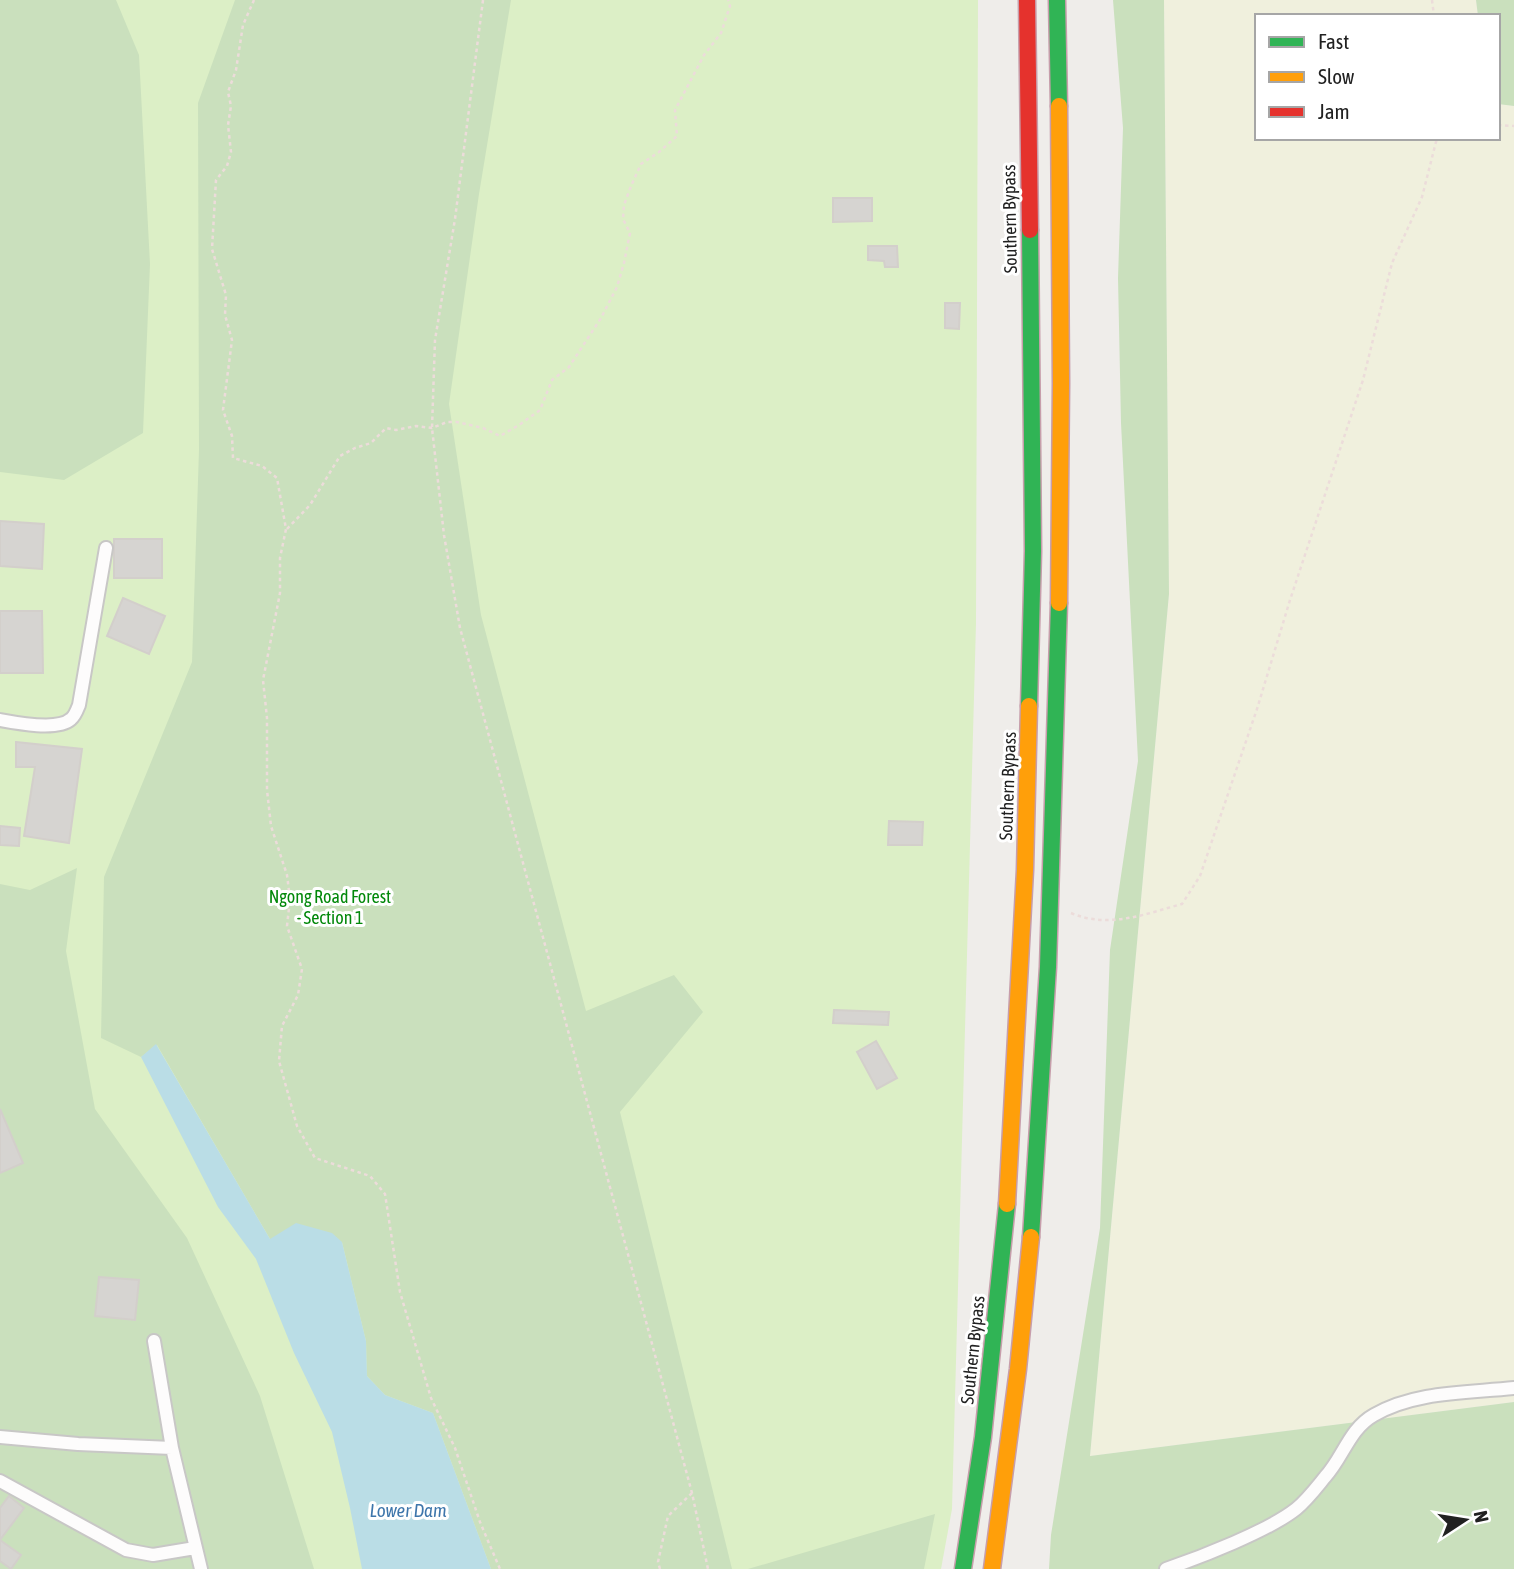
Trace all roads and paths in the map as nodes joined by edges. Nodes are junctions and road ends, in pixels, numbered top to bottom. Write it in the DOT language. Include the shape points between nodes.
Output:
graph roads {
  1 [pos="254,0"];
  2 [pos="483,0"];
  3 [pos="728,0"];
  4 [pos="1027,0"];
  5 [pos="1057,0"];
  6 [pos="1436,140"];
  7 [pos="432,428"];
  8 [pos="286,529"];
  9 [pos="106,548"];
  10 [pos="0,720"];
  11 [pos="1052,905"];
  12 [pos="154,1341"];
  13 [pos="1514,1388"];
  14 [pos="0,1437"];
  15 [pos="172,1448"];
  16 [pos="0,1481"];
  17 [pos="692,1493"];
  18 [pos="195,1548"];
  19 [pos="201,1569"];
  20 [pos="500,1569"];
  21 [pos="660,1569"];
  22 [pos="708,1569"];
  23 [pos="964,1569"];
  24 [pos="992,1569"];
  25 [pos="1166,1569"];
  1 -- 8 [label="path" via="243,25 228,92 231,152 216,180 212,249 226,295 225,315 232,340 223,410 232,436 233,458 262,466 277,478"];
  2 -- 7 [label="path" via="435,340"];
  3 -- 7 [label="path" via="721,33 675,110 677,136 641,164 631,186 624,205 623,219 630,233 621,275 583,348 552,380 540,410 500,436 457,422"];
  4 -- 23 [label="highway, Southern Bypass" via="1033,551 1025,870 1007,1194 983,1437"];
  5 -- 11 [label="highway" via="1062,561"];
  6 -- 11 [label="path" via="1422,197 1392,263 1363,380 1199,876 1182,904 1120,921 1082,918"];
  7 -- 8 [label="path" via="386,428 372,443 340,456 310,505"];
  7 -- 17 [label="path" via="460,628"];
  8 -- 20 [label="path" via="280,593 263,680 271,826 287,875 287,926 302,969 298,995 282,1026 279,1062 297,1126 315,1158 370,1176 385,1194 400,1292 431,1398 455,1448"];
  9 -- 10 [label="street" via="74,718 47,725"];
  11 -- 24 [label="highway" via="1024,1313"];
  12 -- 15 [label="street"];
  13 -- 25 [label="street" via="1416,1399 1370,1416 1297,1509"];
  14 -- 15 [label="street"];
  15 -- 18 [label="street"];
  16 -- 18 [label="street" via="126,1550 153,1555"];
  17 -- 21 [label="path" via="668,1516"];
  17 -- 22 [label="path"];
  18 -- 19 [label="street"];
}
